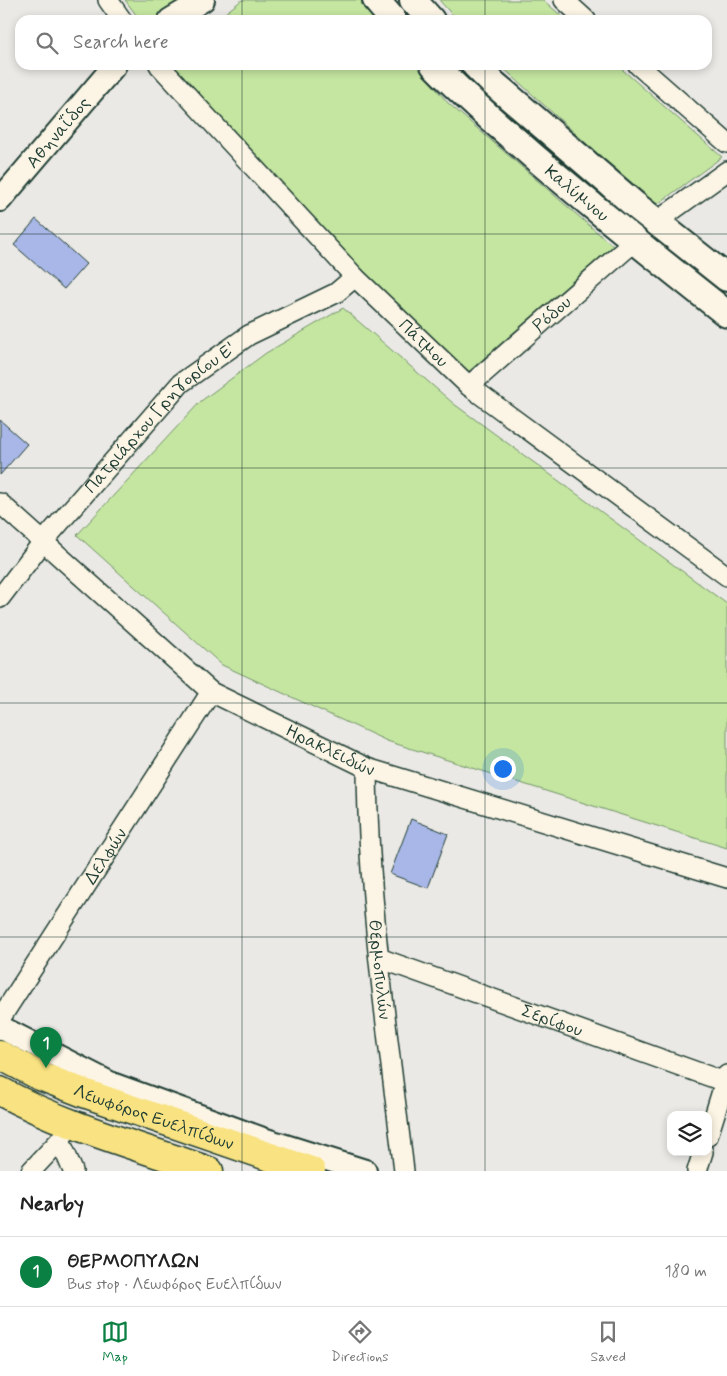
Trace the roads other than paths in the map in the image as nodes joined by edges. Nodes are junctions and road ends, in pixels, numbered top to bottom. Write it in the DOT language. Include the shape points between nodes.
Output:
graph roads {
  1 [pos="108,0"];
  2 [pos="203,0"];
  3 [pos="376,0"];
  4 [pos="414,0"];
  5 [pos="564,0"];
  6 [pos="118,15"];
  7 [pos="178,15"];
  8 [pos="389,15"];
  9 [pos="427,15"];
  10 [pos="580,15"];
  11 [pos="111,70"];
  12 [pos="164,70"];
  13 [pos="439,70"];
  14 [pos="480,70"];
  15 [pos="644,70"];
  16 [pos="727,143"];
  17 [pos="727,171"];
  18 [pos="0,200"];
  19 [pos="656,222"];
  20 [pos="635,241"];
  21 [pos="355,277"];
  22 [pos="727,278"];
  23 [pos="727,314"];
  24 [pos="469,386"];
  25 [pos="0,503"];
  26 [pos="42,543"];
  27 [pos="727,576"];
  28 [pos="0,598"];
  29 [pos="211,692"];
  30 [pos="367,768"];
  31 [pos="727,878"];
  32 [pos="378,958"];
  33 [pos="0,1019"];
  34 [pos="0,1027"];
  35 [pos="0,1055"];
  36 [pos="726,1079"];
  37 [pos="0,1091"];
  38 [pos="712,1123"];
  39 [pos="65,1132"];
  40 [pos="702,1156"];
  41 [pos="31,1171"];
  42 [pos="73,1171"];
  43 [pos="209,1171"];
  44 [pos="311,1171"];
  45 [pos="364,1171"];
  46 [pos="404,1171"];
  47 [pos="697,1171"];
  1 -- 6 [label="street"];
  2 -- 7 [label="street"];
  3 -- 8 [label="main road"];
  4 -- 9 [label="main road"];
  5 -- 10 [label="street"];
  11 -- 18 [label="street, Αθηναΐδος"];
  12 -- 21 [label="street, Πάτμου"];
  13 -- 20 [label="main road, Καλύμνου" via="476,106"];
  14 -- 19 [label="main road, Καλύμνου"];
  15 -- 16 [label="street"];
  17 -- 19 [label="street"];
  19 -- 22 [label="main road, Καλύμνου"];
  20 -- 23 [label="main road, Καλύμνου"];
  20 -- 24 [label="street, Ρόδου"];
  21 -- 24 [label="street, Πάτμου"];
  21 -- 26 [label="street, Πατριάρχου Γρηγορίου Ε'" via="336,294 249,335 181,382"];
  24 -- 27 [label="street, Πάτμου"];
  25 -- 26 [label="street, Ηρακλειδών"];
  26 -- 28 [label="street, Πατριάρχου Γρηγορίου Ε'"];
  26 -- 29 [label="street, Ηρακλειδών"];
  29 -- 30 [label="street, Ηρακλειδών"];
  29 -- 33 [label="street, Δελφών"];
  30 -- 31 [label="street, Ηρακλειδών"];
  30 -- 32 [label="street, Θερμοπυλών"];
  32 -- 36 [label="street, Σερίφου"];
  32 -- 46 [label="street, Θερμοπυλών"];
  34 -- 45 [label="street" via="112,1084 263,1139"];
  35 -- 44 [label="main road, Λεωφόρος Ευελπίδων" via="40,1076 84,1093"];
  36 -- 38 [label="street"];
  37 -- 39 [label="main road, Λεωφόρος Ευελπίδων"];
  39 -- 41 [label="street"];
  39 -- 42 [label="street"];
  39 -- 43 [label="main road, Λεωφόρος Ευελπίδων"];
  40 -- 47 [label="street"];
}
